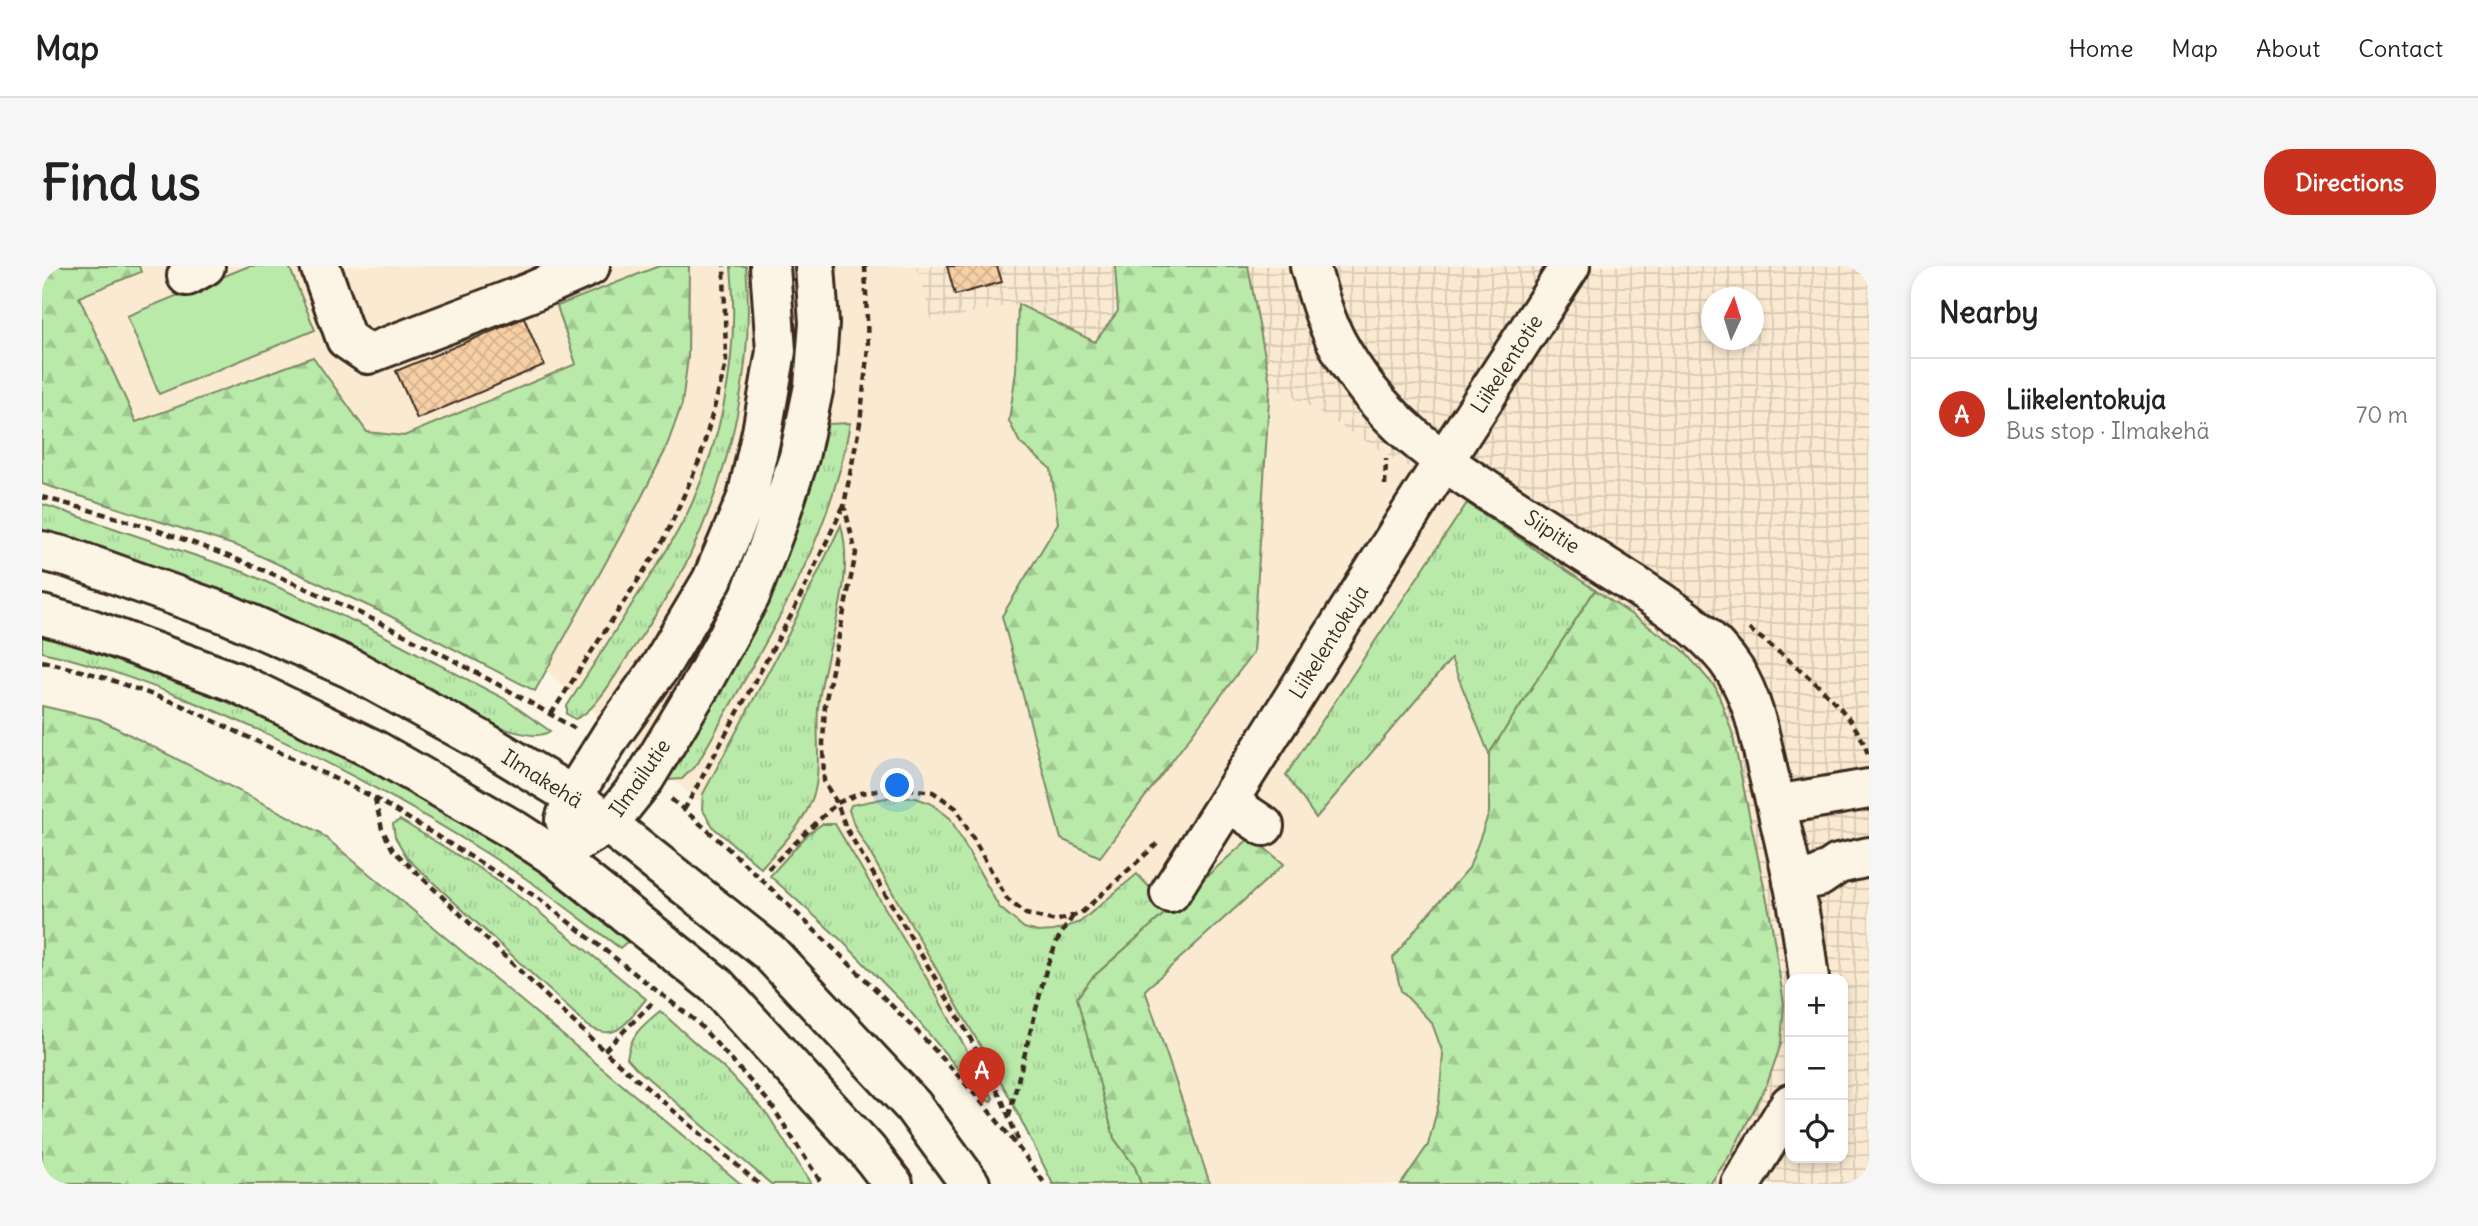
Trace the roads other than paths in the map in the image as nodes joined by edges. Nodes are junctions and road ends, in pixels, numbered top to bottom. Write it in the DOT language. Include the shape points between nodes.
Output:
graph roads {
  1 [pos="320,266"];
  2 [pos="590,266"];
  3 [pos="770,266"];
  4 [pos="815,266"];
  5 [pos="1310,266"];
  6 [pos="1570,266"];
  7 [pos="1443,462"];
  8 [pos="42,551"];
  9 [pos="42,615"];
  10 [pos="1869,789"];
  11 [pos="573,796"];
  12 [pos="1228,802"];
  13 [pos="1776,804"];
  14 [pos="609,824"];
  15 [pos="1264,827"];
  16 [pos="554,856"];
  17 [pos="1869,858"];
  18 [pos="1793,882"];
  19 [pos="1170,893"];
  20 [pos="1809,974"];
  21 [pos="1785,1112"];
  22 [pos="893,1184"];
  23 [pos="970,1184"];
  24 [pos="1741,1184"];
  1 -- 2 [label="main road" via="346,339 368,354"];
  3 -- 11 [label="main road" via="776,351 747,498 712,580"];
  4 -- 14 [label="main road, Ilmailutie" via="819,323 814,386 799,457 776,527 750,596 701,685 645,778"];
  5 -- 7 [label="main road, Siipitie" via="1336,340 1376,400"];
  6 -- 7 [label="main road, Liikelentotie"];
  7 -- 12 [label="main road, Liikelentokuja"];
  7 -- 13 [label="main road, Siipitie" via="1660,602 1716,647 1748,696"];
  8 -- 11 [label="main road, Ilmakehä" via="227,614 350,668"];
  9 -- 16 [label="main road" via="235,682 373,749"];
  10 -- 13 [label="main road"];
  11 -- 14 [label="main road, Ilmakehä"];
  11 -- 16 [label="main road"];
  12 -- 15 [label="main road"];
  12 -- 19 [label="main road, Liikelentokuja"];
  13 -- 18 [label="main road, Siipitie"];
  14 -- 16 [label="main road, Ilmailutie"];
  14 -- 23 [label="main road, Ilmakehä" via="770,953 913,1106"];
  16 -- 22 [label="main road" via="717,986"];
  17 -- 18 [label="main road" via="1838,864 1819,877"];
  18 -- 20 [label="main road, Siipitie"];
  21 -- 24 [label="main road"];
}
